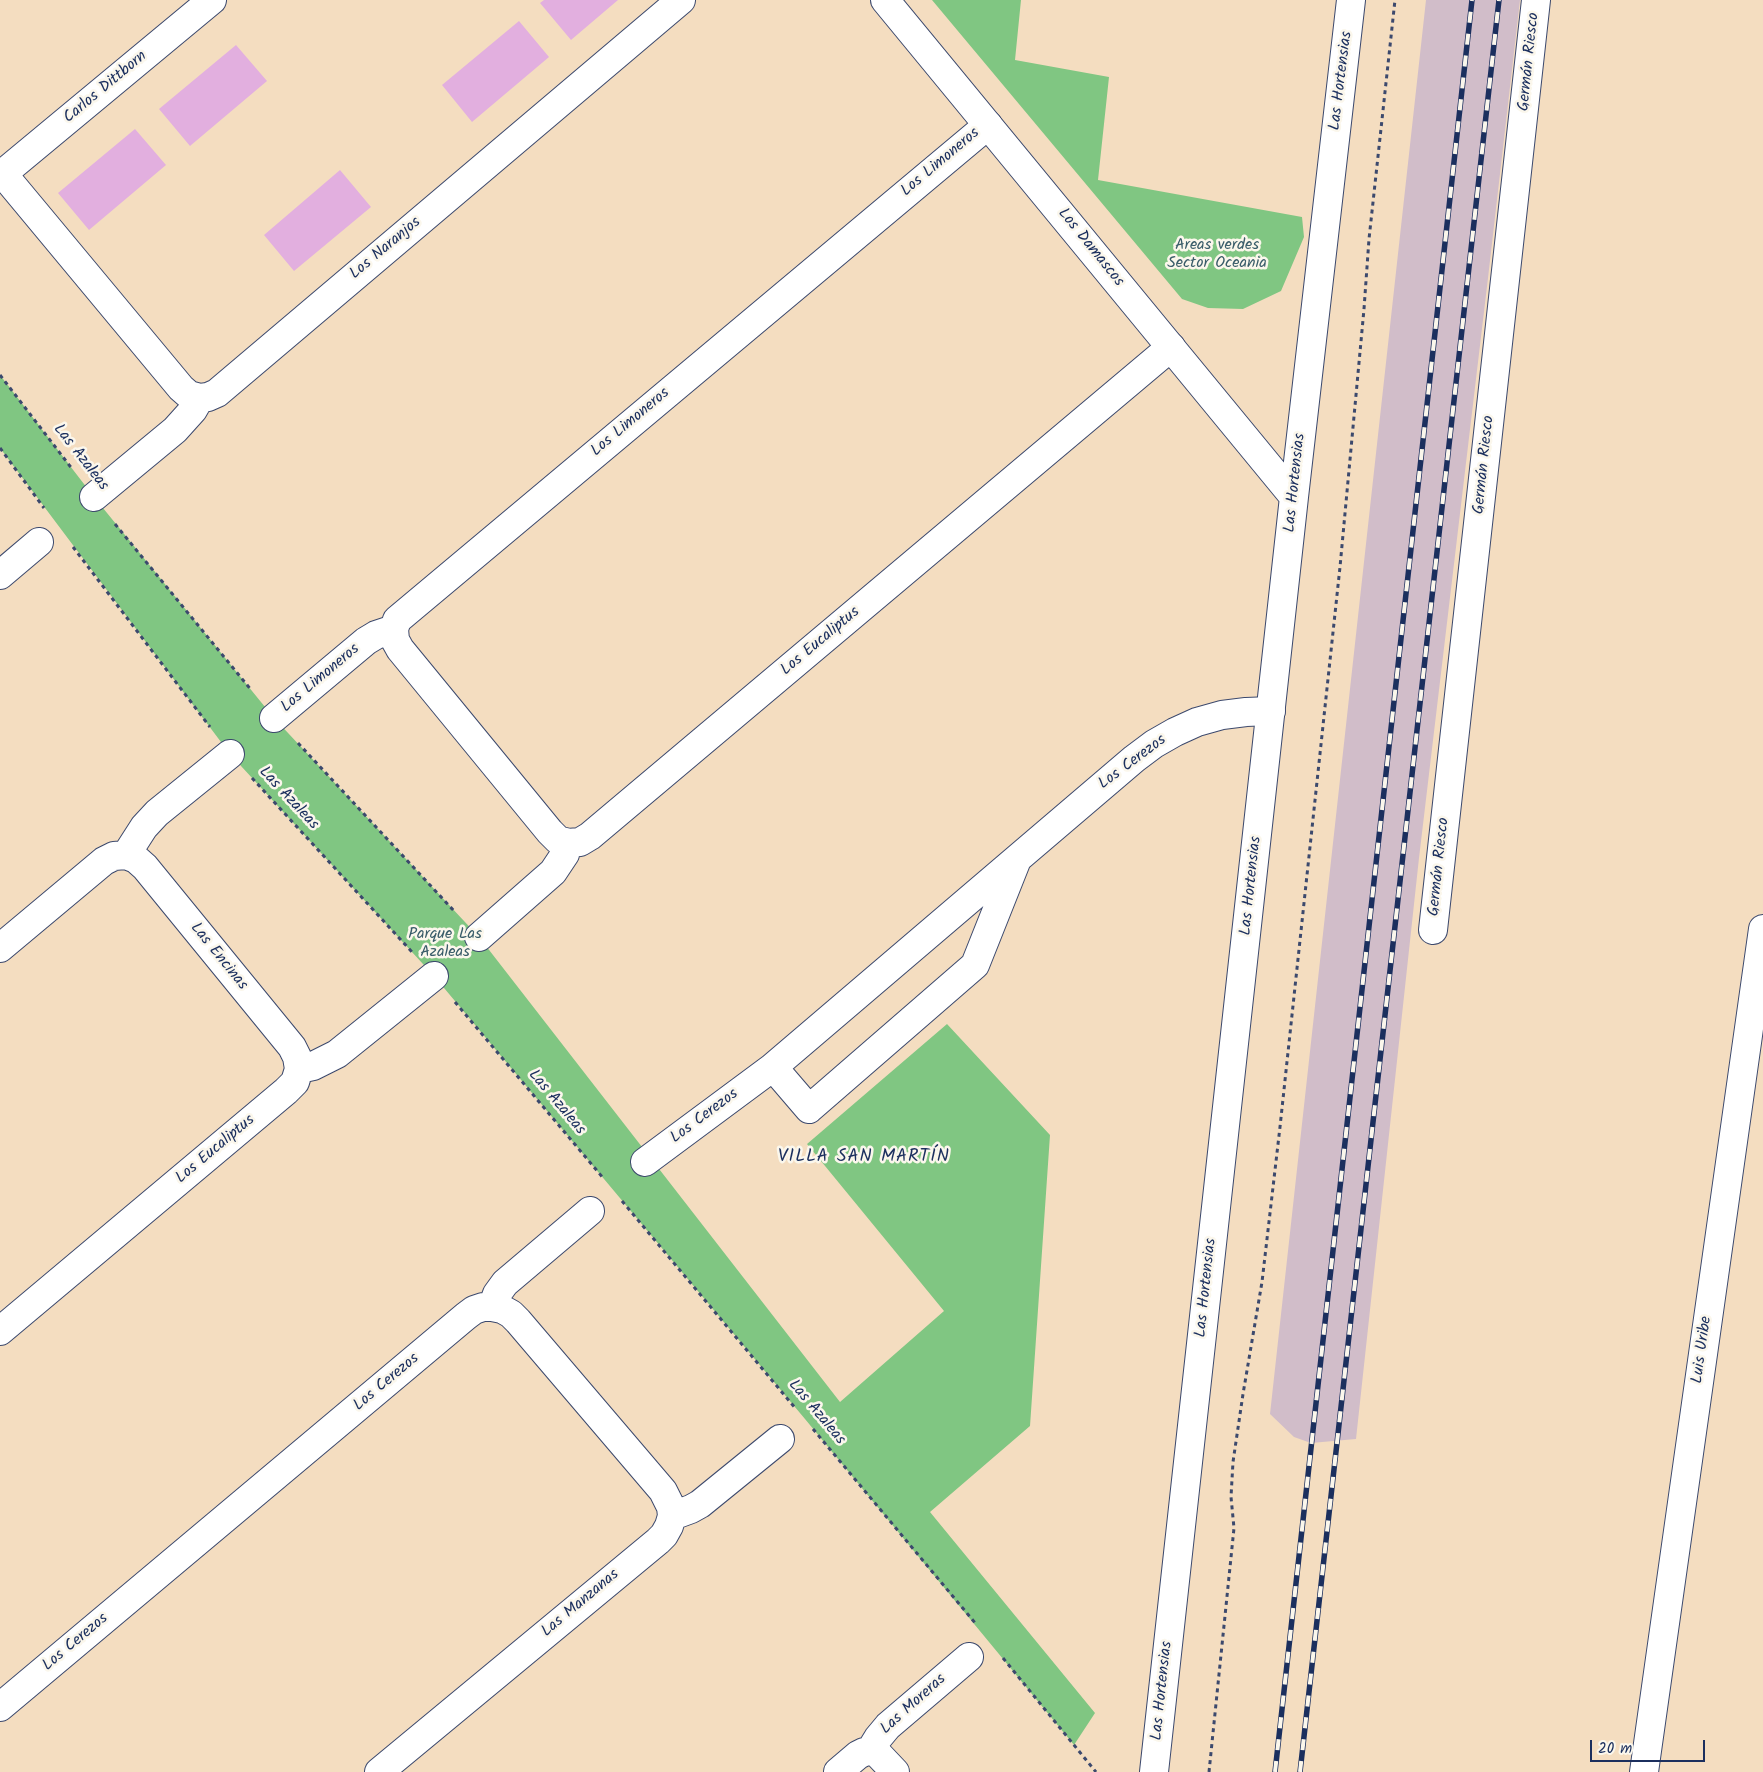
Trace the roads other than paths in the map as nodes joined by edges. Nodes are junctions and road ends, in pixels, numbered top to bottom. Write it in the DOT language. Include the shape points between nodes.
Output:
graph roads {
  1 [pos="212,0"];
  2 [pos="680,0"];
  3 [pos="885,0"];
  4 [pos="1351,0"];
  5 [pos="1536,0"];
  6 [pos="988,124"];
  7 [pos="1,175"];
  8 [pos="1171,347"];
  9 [pos="200,398"];
  10 [pos="94,497"];
  11 [pos="1294,497"];
  12 [pos="39,542"];
  13 [pos="0,575"];
  14 [pos="394,629"];
  15 [pos="1271,712"];
  16 [pos="274,718"];
  17 [pos="230,754"];
  18 [pos="568,843"];
  19 [pos="126,856"];
  20 [pos="1017,859"];
  21 [pos="1763,929"];
  22 [pos="1433,930"];
  23 [pos="479,937"];
  24 [pos="0,948"];
  25 [pos="434,976"];
  26 [pos="773,1067"];
  27 [pos="299,1069"];
  28 [pos="645,1162"];
  29 [pos="590,1211"];
  30 [pos="492,1307"];
  31 [pos="0,1331"];
  32 [pos="780,1438"];
  33 [pos="672,1516"];
  34 [pos="969,1657"];
  35 [pos="0,1707"];
  36 [pos="870,1751"];
  37 [pos="379,1772"];
  38 [pos="838,1772"];
  39 [pos="895,1772"];
  40 [pos="1154,1772"];
  41 [pos="1644,1772"];
  1 -- 7 [label="street, Carlos Dittborn"];
  2 -- 9 [label="street, Los Naranjos" via="216,393"];
  3 -- 6 [label="street, Los Damascos"];
  4 -- 11 [label="street, Las Hortensias"];
  5 -- 22 [label="street, Germán Riesco"];
  6 -- 8 [label="street, Los Damascos"];
  6 -- 14 [label="street, Los Limoneros" via="404,613"];
  7 -- 9 [label="street" via="181,388"];
  8 -- 11 [label="street, Los Damascos"];
  8 -- 18 [label="street, Los Eucaliptus" via="590,836 580,842"];
  9 -- 10 [label="street, Los Naranjos" via="175,430"];
  11 -- 15 [label="street, Las Hortensias"];
  12 -- 13 [label="street"];
  14 -- 16 [label="street, Los Limoneros" via="366,641"];
  14 -- 18 [label="street" via="400,649 550,832 558,840"];
  15 -- 20 [label="street, Los Cerezos" via="1222,715 1197,722 1154,744"];
  15 -- 40 [label="street, Las Hortensias"];
  17 -- 19 [label="street" via="157,813"];
  18 -- 23 [label="street" via="553,872"];
  19 -- 24 [label="street" via="114,856 104,861"];
  19 -- 27 [label="street, Las Encinas" via="145,867 292,1047 298,1057"];
  20 -- 26 [label="street, Los Cerezos"];
  20 -- 26 [label="street, Los Cerezos" via="975,966 809,1109"];
  21 -- 41 [label="street, Luis Uribe"];
  25 -- 27 [label="street" via="337,1054"];
  26 -- 28 [label="street, Los Cerezos"];
  27 -- 31 [label="street, Los Eucaliptus" via="295,1082 286,1091"];
  29 -- 30 [label="street" via="505,1283"];
  30 -- 33 [label="street" via="512,1314 663,1491"];
  30 -- 35 [label="street, Los Cerezos" via="474,1310 466,1316"];
  32 -- 33 [label="street" via="700,1504"];
  33 -- 37 [label="street, Las Manzanas" via="670,1526 658,1541"];
  34 -- 36 [label="street, Las Moreras" via="888,1726"];
  36 -- 38 [label="street, Las Moreras" via="858,1755"];
  36 -- 39 [label="street" via="877,1753"];
}
